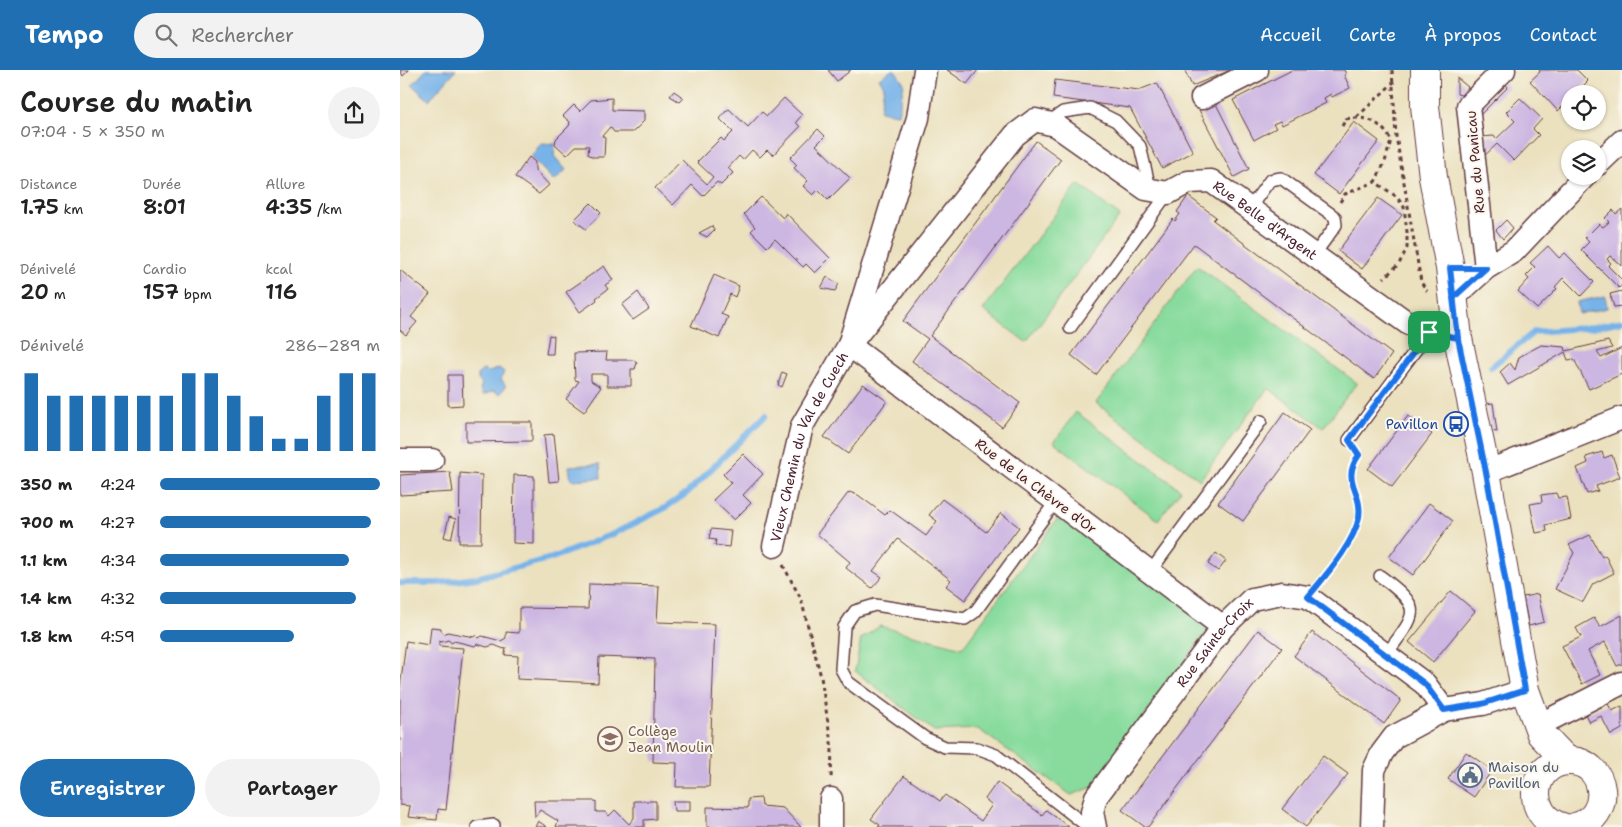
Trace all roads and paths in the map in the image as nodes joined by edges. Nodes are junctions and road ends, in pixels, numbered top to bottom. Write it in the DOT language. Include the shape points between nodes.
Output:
graph roads {
  1 [pos="925,70"];
  2 [pos="1257,70"];
  3 [pos="1392,70"];
  4 [pos="1425,70"];
  5 [pos="1504,70"];
  6 [pos="1394,82"];
  7 [pos="1202,98"];
  8 [pos="1356,117"];
  9 [pos="1047,123"];
  10 [pos="1342,126"];
  11 [pos="1622,142"];
  12 [pos="1606,157"];
  13 [pos="1375,182"];
  14 [pos="1576,185"];
  15 [pos="1159,191"];
  16 [pos="1249,209"];
  17 [pos="1330,214"];
  18 [pos="1314,255"];
  19 [pos="1450,268"];
  20 [pos="1486,268"];
  21 [pos="1378,285"];
  22 [pos="1443,295"];
  23 [pos="1070,328"];
  24 [pos="1429,332"];
  25 [pos="1458,338"];
  26 [pos="849,345"];
  27 [pos="1622,418"];
  28 [pos="1261,420"];
  29 [pos="1349,440"];
  30 [pos="400,460"];
  31 [pos="432,460"];
  32 [pos="1486,472"];
  33 [pos="1056,501"];
  34 [pos="774,546"];
  35 [pos="1150,572"];
  36 [pos="1380,576"];
  37 [pos="1308,597"];
  38 [pos="1223,627"];
  39 [pos="1386,655"];
  40 [pos="1622,682"];
  41 [pos="1525,690"];
  42 [pos="1444,710"];
  43 [pos="1539,730"];
  44 [pos="1567,761"];
  45 [pos="1595,774"];
  46 [pos="1622,775"];
  47 [pos="1541,776"];
  48 [pos="831,799"];
  49 [pos="1611,801"];
  50 [pos="1531,816"];
  51 [pos="494,825"];
  52 [pos="477,827"];
  53 [pos="831,827"];
  54 [pos="1088,827"];
  55 [pos="1095,827"];
  56 [pos="1372,827"];
  57 [pos="1562,827"];
  58 [pos="1576,827"];
  1 -- 26 [label="street, Vieux Chemin du Val de Cuech" via="918,118"];
  2 -- 7 [label="street"];
  3 -- 6 [label="path"];
  4 -- 19 [label="street" via="1432,177"];
  5 -- 20 [label="street, Rue du Panicau" via="1468,106"];
  6 -- 8 [label="path"];
  6 -- 22 [label="path" via="1396,136 1421,282 1428,292"];
  8 -- 10 [label="path" via="1346,120"];
  8 -- 13 [label="path" via="1372,120 1391,140"];
  9 -- 15 [label="street" via="1055,125 1146,189"];
  9 -- 15 [label="lane" via="1063,112 1090,108 1116,121 1140,146"];
  9 -- 26 [label="street" via="1035,120 1015,135"];
  11 -- 12 [label="street"];
  13 -- 17 [label="path" via="1345,194"];
  13 -- 21 [label="path" via="1397,196 1404,207 1407,232 1407,248 1399,264"];
  14 -- 20 [label="street" via="1514,251"];
  15 -- 16 [label="street, Rue Belle d'Argent" via="1188,182 1211,181"];
  15 -- 23 [label="lane"];
  16 -- 17 [label="lane" via="1270,180 1281,178"];
  16 -- 18 [label="street, Rue Belle d'Argent"];
  17 -- 18 [label="lane" via="1335,217 1336,225"];
  18 -- 24 [label="street, Rue Belle d'Argent" via="1409,324"];
  19 -- 20 [label="street"];
  19 -- 22 [label="street"];
  20 -- 22 [label="street"];
  22 -- 25 [label="street"];
  24 -- 25 [label="street, Rue Belle d'Argent"];
  24 -- 29 [label="lane"];
  25 -- 32 [label="street"];
  26 -- 33 [label="street, Rue de la Chèvre d'Or"];
  26 -- 34 [label="street, Vieux Chemin du Val de Cuech" via="802,426"];
  27 -- 32 [label="street"];
  28 -- 35 [label="lane"];
  29 -- 37 [label="path" via="1359,455 1351,466 1351,479 1359,506 1356,526 1337,560"];
  30 -- 31 [label="street"];
  32 -- 41 [label="street"];
  33 -- 35 [label="street, Rue de la Chèvre d'Or"];
  33 -- 54 [label="lane" via="975,612 965,619 875,605 855,611 844,627 842,668 848,682 925,738 944,746 977,748 996,755"];
  34 -- 48 [label="path, Vieux Chemin du Val de Cuech" via="801,599 821,677 832,749"];
  35 -- 38 [label="street, Rue de la Chèvre d'Or"];
  36 -- 39 [label="lane" via="1404,594 1412,606 1412,619"];
  37 -- 38 [label="street, Rue Sainte-Croix" via="1282,593 1252,599"];
  37 -- 39 [label="street, Rue Sainte-Croix"];
  38 -- 55 [label="street, Rue Sainte-Croix" via="1096,797 1092,812"];
  39 -- 42 [label="street, Rue Sainte-Croix" via="1425,684"];
  40 -- 43 [label="street"];
  41 -- 42 [label="street" via="1482,704"];
  41 -- 43 [label="street"];
  42 -- 56 [label="street" via="1394,737 1382,753 1374,770"];
  43 -- 44 [label="street"];
  43 -- 47 [label="street"];
  44 -- 45 [label="street" via="1583,764"];
  44 -- 47 [label="street" via="1552,766"];
  45 -- 46 [label="street"];
  45 -- 49 [label="street" via="1602,791"];
  47 -- 50 [label="street"];
  48 -- 53 [label="street"];
  49 -- 58 [label="street" via="1591,820"];
  50 -- 57 [label="street" via="1542,815"];
  51 -- 52 [label="lane"];
}
